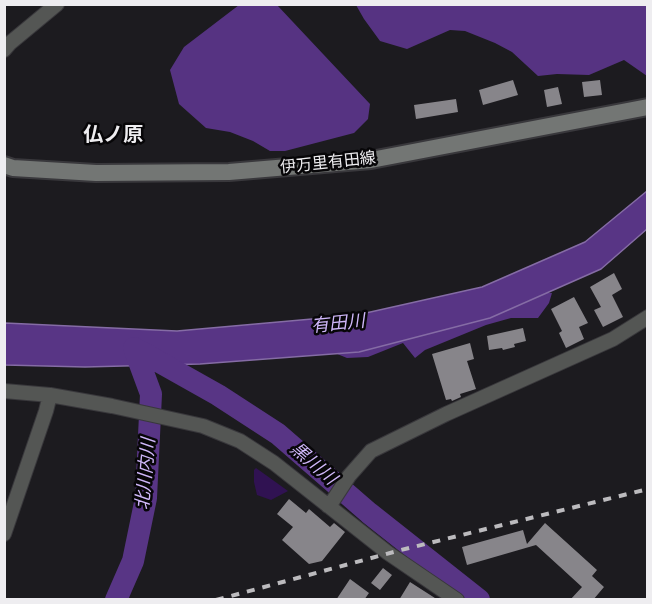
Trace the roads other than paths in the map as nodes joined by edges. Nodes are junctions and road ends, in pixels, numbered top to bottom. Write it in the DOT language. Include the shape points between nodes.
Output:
graph roads {
  1 [pos="57,4"];
  2 [pos="4,50"];
  3 [pos="648,107"];
  4 [pos="4,165"];
  5 [pos="648,317"];
  6 [pos="4,392"];
  7 [pos="50,395"];
  8 [pos="330,504"];
  9 [pos="4,534"];
  10 [pos="457,600"];
  1 -- 2 [label="street"];
  3 -- 4 [label="main road, 伊万里有田線" via="371,160 229,172 96,173"];
  5 -- 8 [label="street" via="613,339 371,451"];
  6 -- 7 [label="street"];
  7 -- 8 [label="street" via="203,426 240,441"];
  7 -- 9 [label="street"];
  8 -- 10 [label="street" via="388,553"];
}
